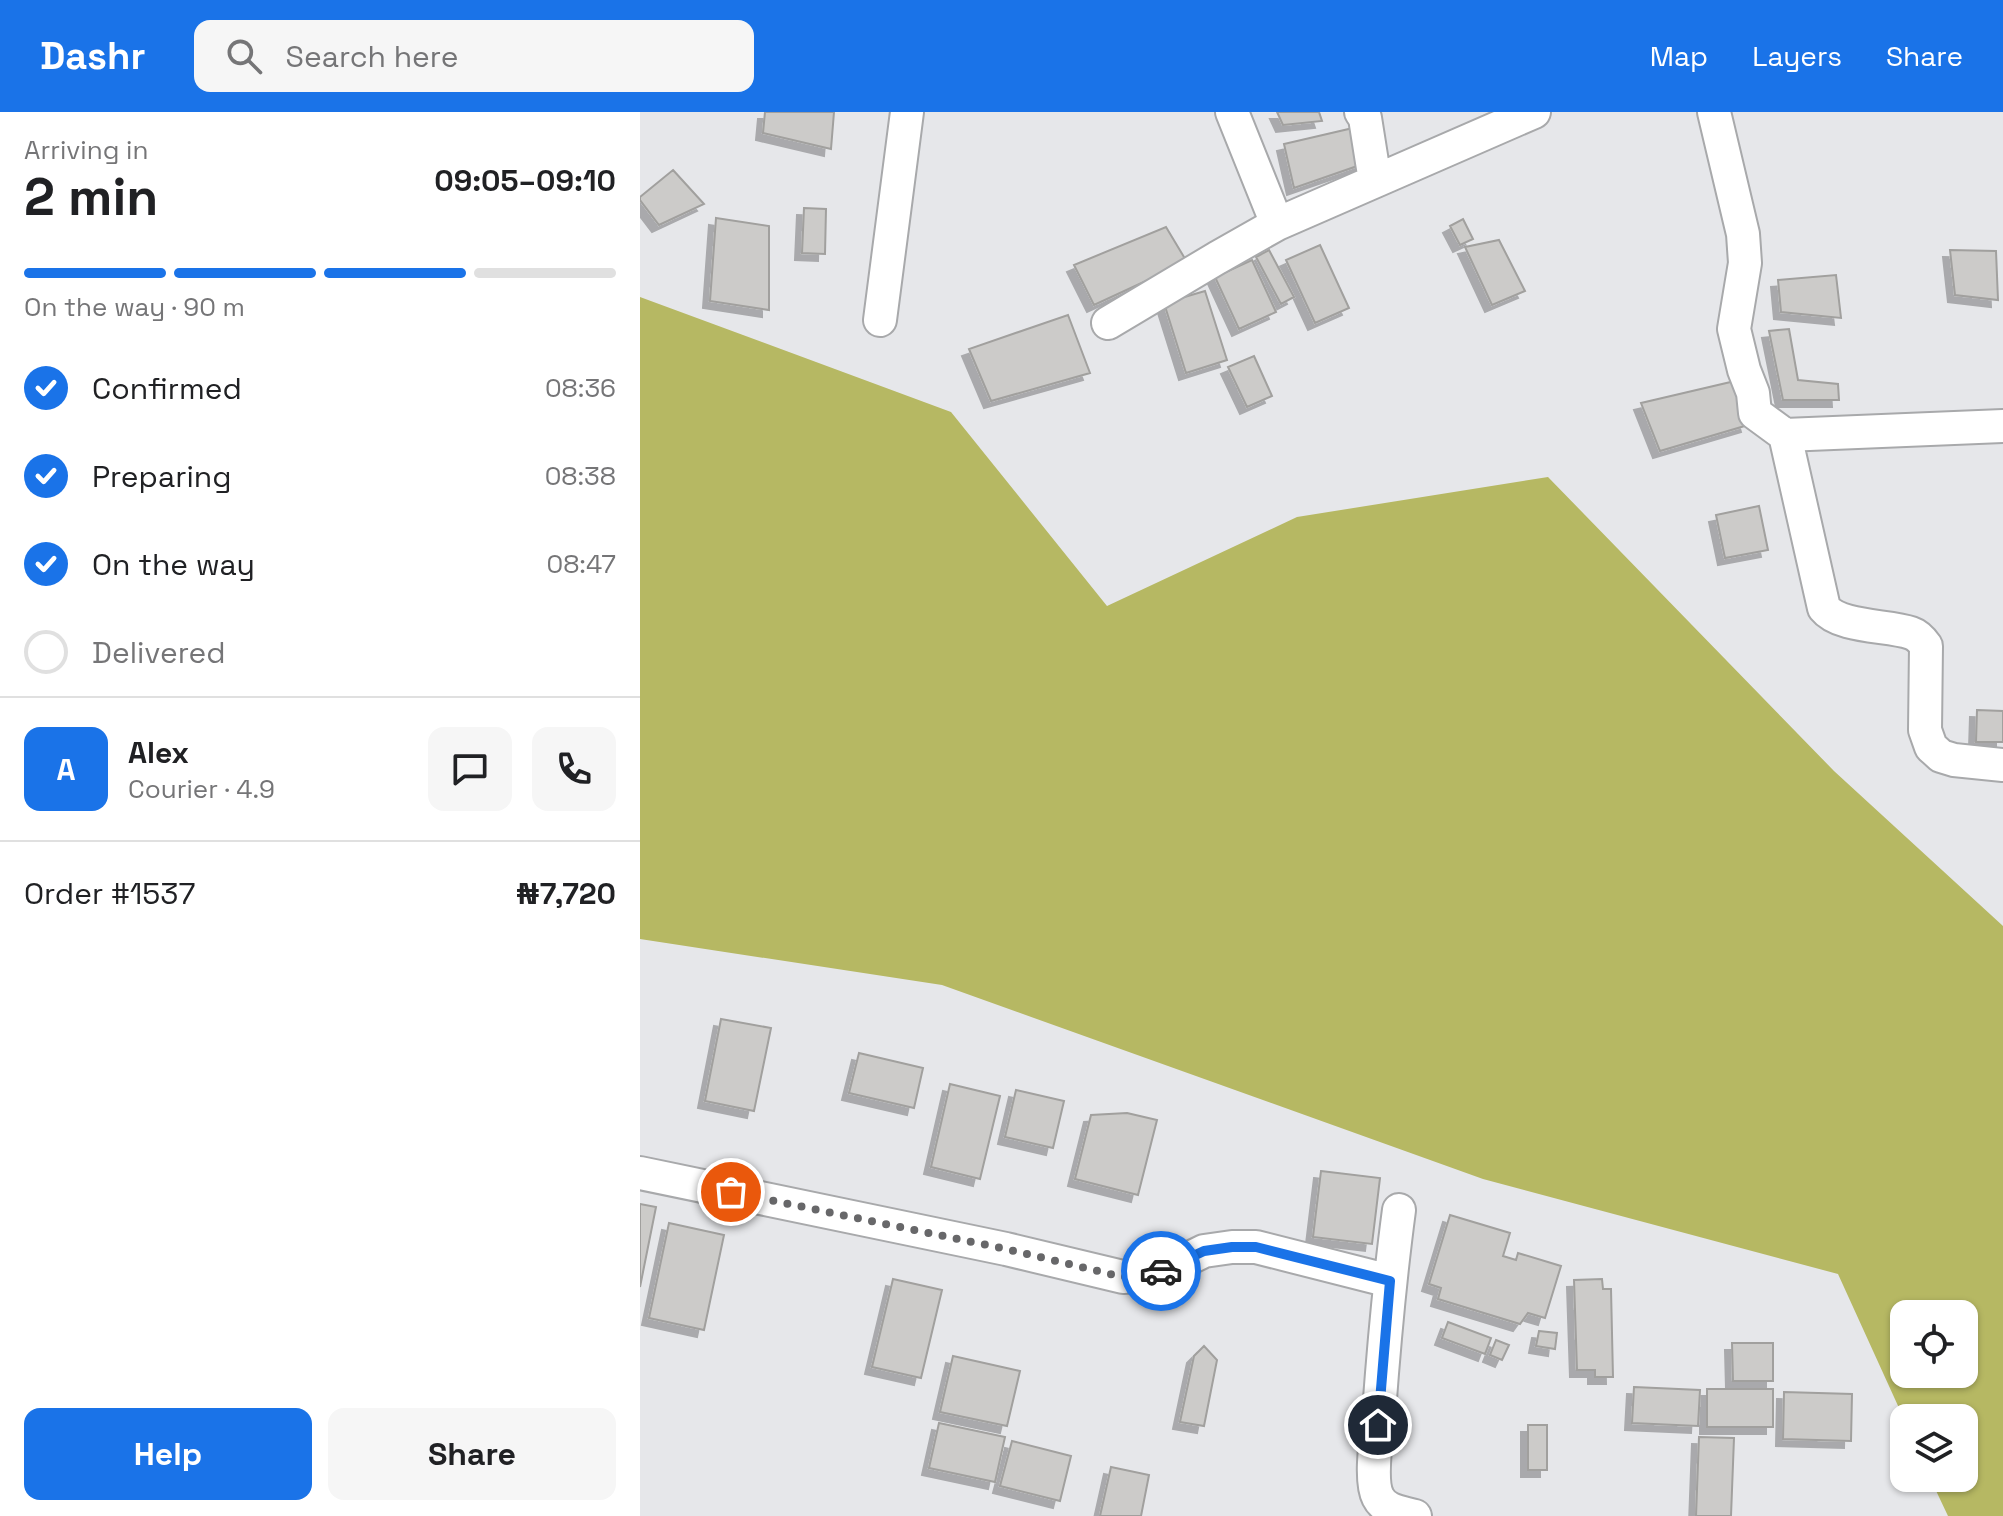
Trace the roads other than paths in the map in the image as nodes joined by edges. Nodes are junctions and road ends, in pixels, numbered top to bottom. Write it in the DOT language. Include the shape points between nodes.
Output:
graph roads {
  1 [pos="907,112"];
  2 [pos="1232,112"];
  3 [pos="1361,112"];
  4 [pos="1534,112"];
  5 [pos="1714,112"];
  6 [pos="1375,181"];
  7 [pos="1277,224"];
  8 [pos="880,320"];
  9 [pos="1108,323"];
  10 [pos="2003,426"];
  11 [pos="1785,435"];
  12 [pos="2003,765"];
  13 [pos="640,1173"];
  14 [pos="1399,1210"];
  15 [pos="1390,1281"];
  16 [pos="1393,1513"];
  1 -- 8 [label="street"];
  2 -- 7 [label="street"];
  3 -- 6 [label="street"];
  4 -- 6 [label="street"];
  5 -- 11 [label="street" via="1743,234 1745,263 1734,329 1755,413"];
  6 -- 7 [label="street"];
  7 -- 9 [label="street"];
  10 -- 11 [label="street"];
  11 -- 12 [label="street" via="1824,608 1836,617 1920,639 1926,646 1925,730 1931,747 1954,760"];
  13 -- 15 [label="street" via="1123,1277 1155,1275 1204,1251 1256,1247"];
  14 -- 15 [label="street"];
  15 -- 16 [label="street" via="1375,1490"];
}
